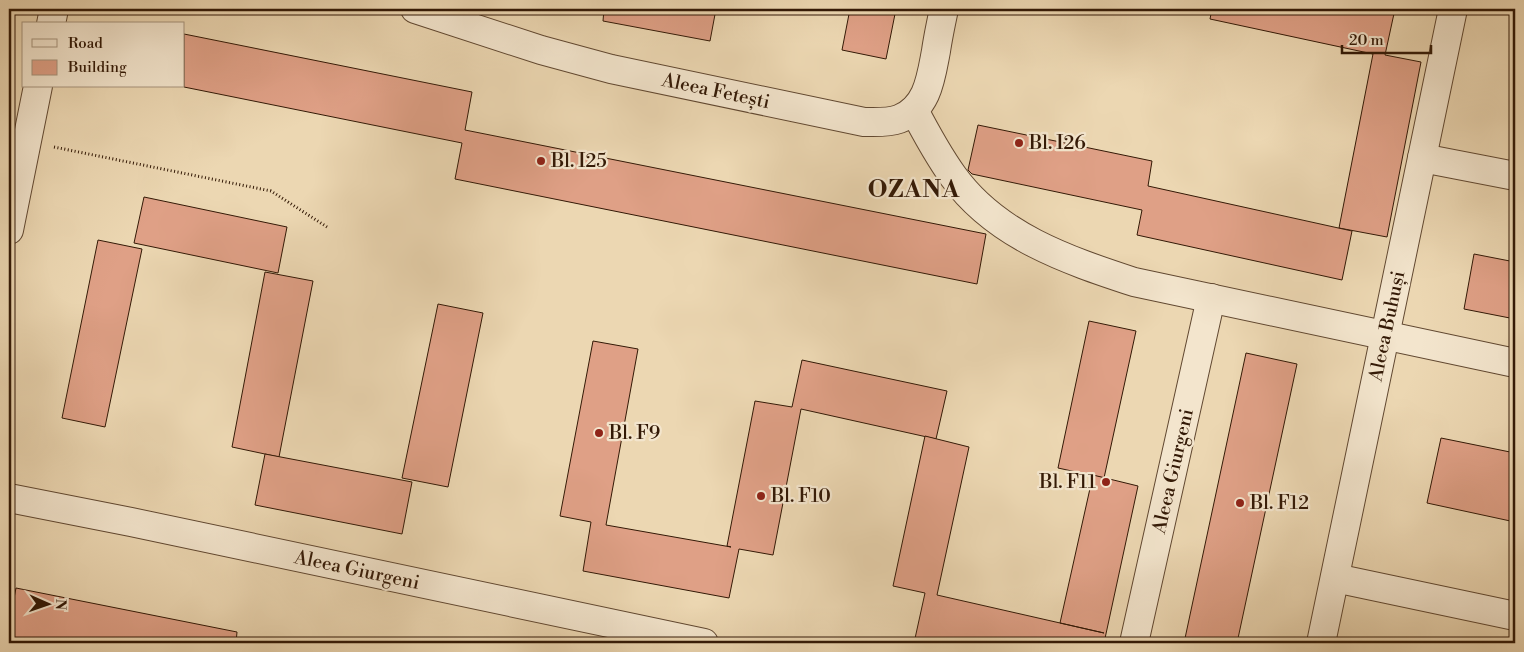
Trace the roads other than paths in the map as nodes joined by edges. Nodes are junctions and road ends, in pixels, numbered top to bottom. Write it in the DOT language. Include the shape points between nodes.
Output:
graph roads {
  1 [pos="54,9"];
  2 [pos="415,9"];
  3 [pos="944,9"];
  4 [pos="1453,9"];
  5 [pos="51,22"];
  6 [pos="38,88"];
  7 [pos="914,110"];
  8 [pos="1422,158"];
  9 [pos="1515,176"];
  10 [pos="9,230"];
  11 [pos="1211,298"];
  12 [pos="1385,335"];
  13 [pos="1515,363"];
  14 [pos="9,498"];
  15 [pos="1334,578"];
  16 [pos="1515,616"];
  17 [pos="704,643"];
  18 [pos="1134,643"];
  19 [pos="1321,643"];
  1 -- 5 [label="street"];
  2 -- 7 [label="street, Aleea Fetești" via="611,69 864,122 899,119"];
  3 -- 7 [label="street" via="930,84"];
  4 -- 8 [label="street, Aleea Buhuși"];
  6 -- 10 [label="street"];
  7 -- 11 [label="street" via="954,178 979,206 1009,229 1078,264 1134,282"];
  8 -- 9 [label="street"];
  8 -- 12 [label="street, Aleea Buhuși"];
  11 -- 12 [label="street"];
  11 -- 18 [label="street, Aleea Giurgeni"];
  12 -- 13 [label="street"];
  12 -- 15 [label="street, Aleea Buhuși"];
  14 -- 17 [label="street, Aleea Giurgeni"];
  15 -- 16 [label="street"];
  15 -- 19 [label="street, Aleea Buhuși"];
}
